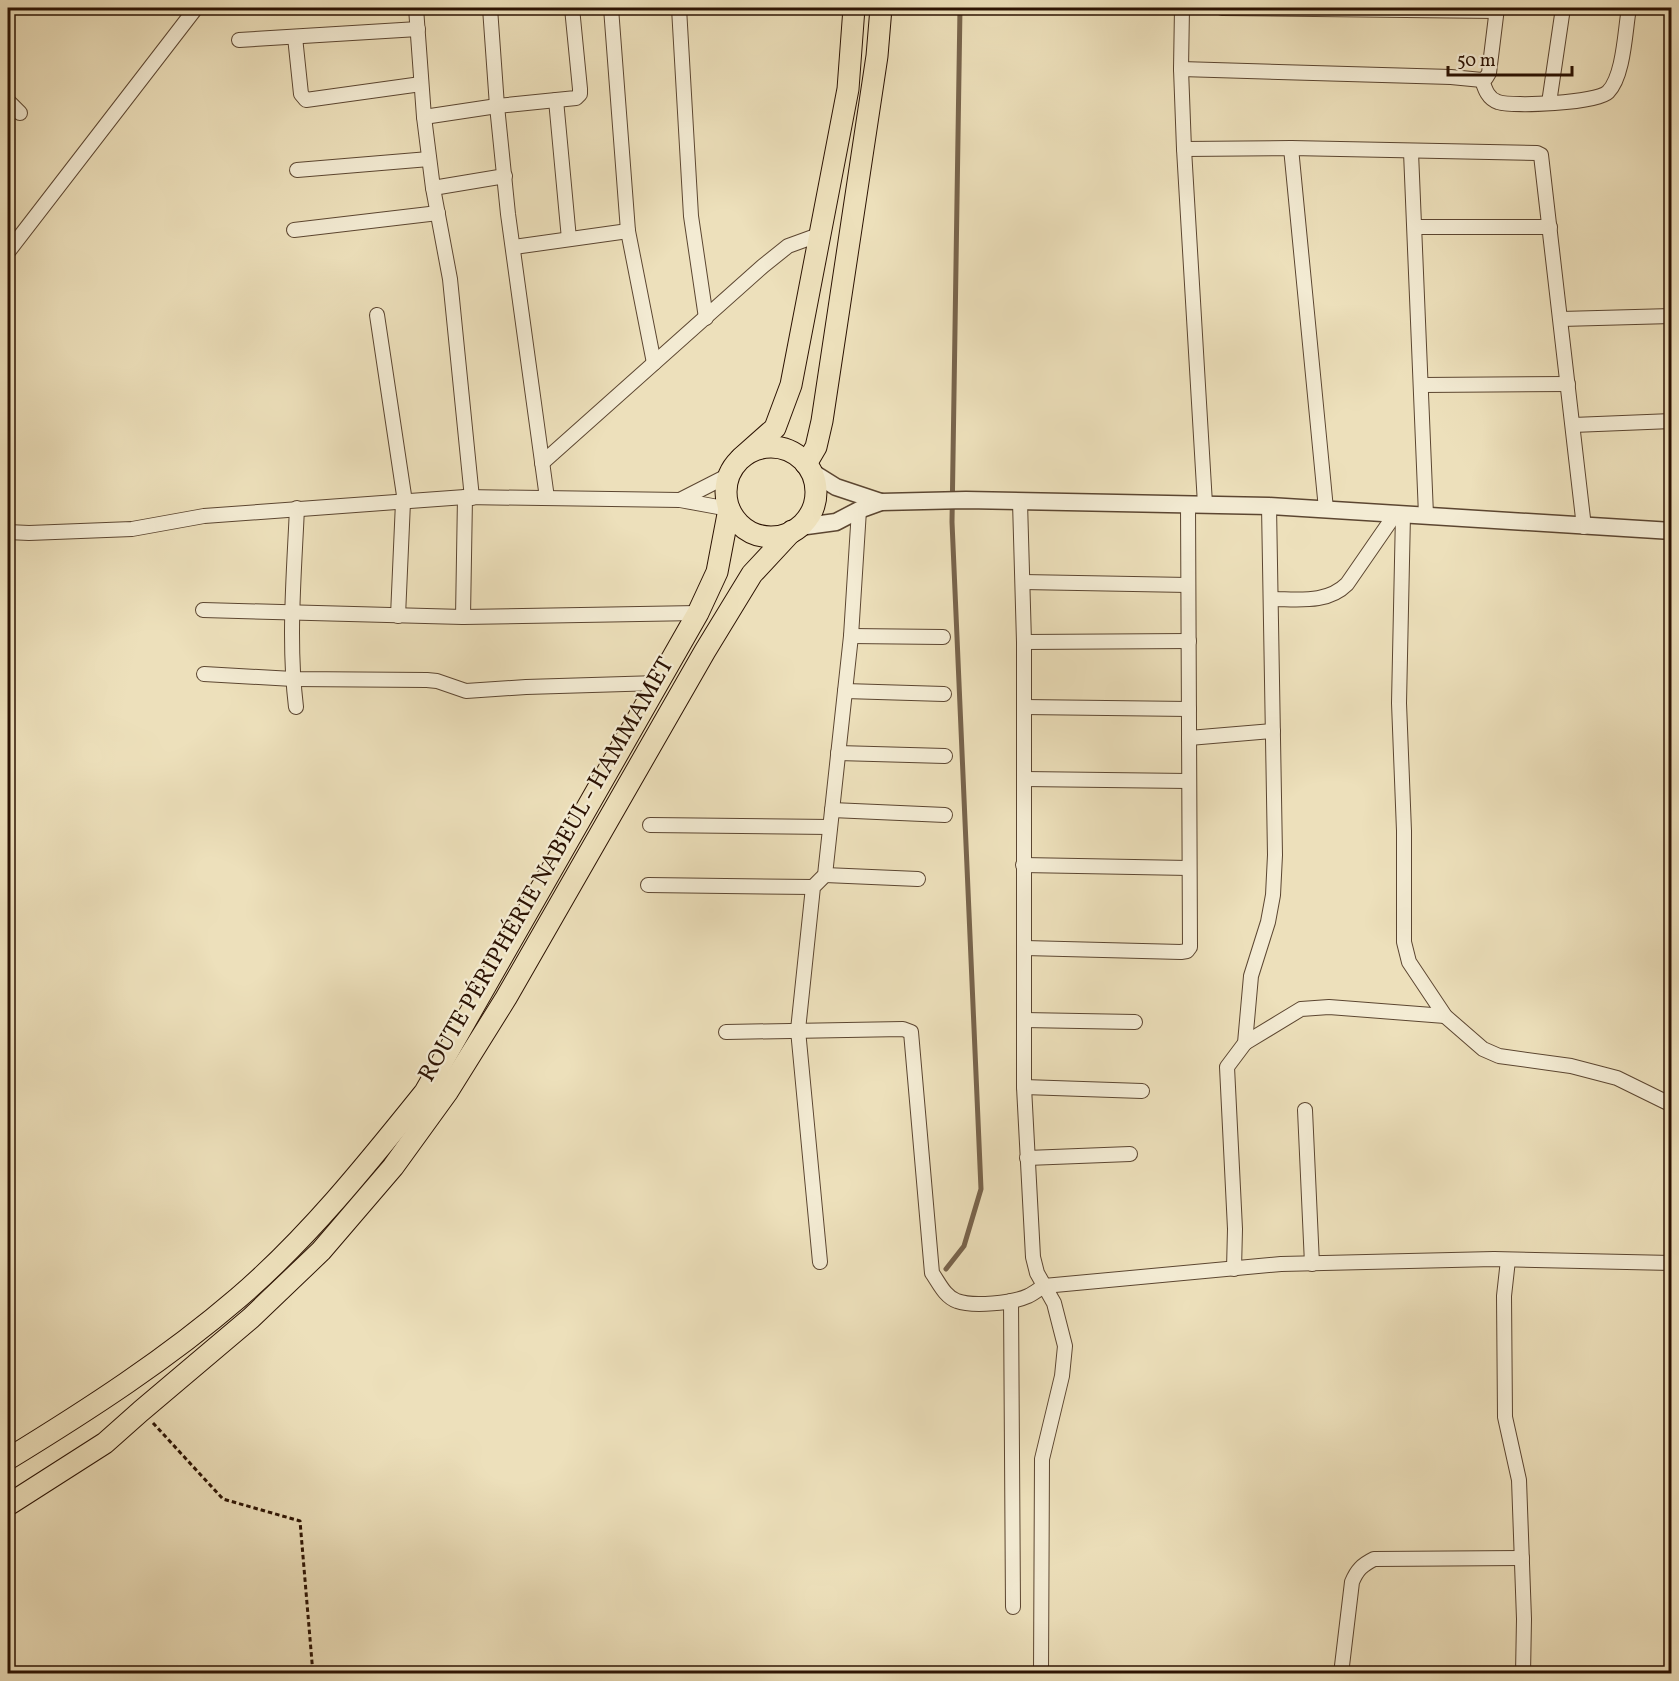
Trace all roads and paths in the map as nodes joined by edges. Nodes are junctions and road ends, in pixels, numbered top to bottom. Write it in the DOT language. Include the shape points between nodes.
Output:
graph roads {
  1 [pos="196,8"];
  2 [pos="416,8"];
  3 [pos="490,8"];
  4 [pos="572,8"];
  5 [pos="611,8"];
  6 [pos="680,8"];
  7 [pos="854,8"];
  8 [pos="881,8"];
  9 [pos="1182,8"];
  10 [pos="1222,8"];
  11 [pos="1243,8"];
  12 [pos="1302,8"];
  13 [pos="1563,8"];
  14 [pos="1629,8"];
  15 [pos="1435,9"];
  16 [pos="1496,9"];
  17 [pos="418,29"];
  18 [pos="295,37"];
  19 [pos="239,40"];
  20 [pos="1180,69"];
  21 [pos="1482,80"];
  22 [pos="421,84"];
  23 [pos="556,100"];
  24 [pos="8,101"];
  25 [pos="1549,104"];
  26 [pos="497,106"];
  27 [pos="20,113"];
  28 [pos="424,117"];
  29 [pos="1291,148"];
  30 [pos="1184,149"];
  31 [pos="1412,152"];
  32 [pos="429,159"];
  33 [pos="297,170"];
  34 [pos="505,177"];
  35 [pos="433,188"];
  36 [pos="438,213"];
  37 [pos="1415,227"];
  38 [pos="1550,227"];
  39 [pos="294,230"];
  40 [pos="628,231"];
  41 [pos="821,234"];
  42 [pos="569,239"];
  43 [pos="513,247"];
  44 [pos="8,252"];
  45 [pos="377,315"];
  46 [pos="1671,316"];
  47 [pos="706,318"];
  48 [pos="1561,319"];
  49 [pos="654,363"];
  50 [pos="1568,384"];
  51 [pos="1422,385"];
  52 [pos="1671,421"];
  53 [pos="1573,425"];
  54 [pos="542,463"];
  55 [pos="735,466"];
  56 [pos="809,468"];
  57 [pos="468,497"];
  58 [pos="547,498"];
  59 [pos="680,500"];
  60 [pos="404,502"];
  61 [pos="881,502"];
  62 [pos="1020,502"];
  63 [pos="1196,504"];
  64 [pos="1269,506"];
  65 [pos="297,508"];
  66 [pos="729,509"];
  67 [pos="1326,509"];
  68 [pos="859,510"];
  69 [pos="1399,514"];
  70 [pos="1426,515"];
  71 [pos="1584,526"];
  72 [pos="796,529"];
  73 [pos="1671,531"];
  74 [pos="8,532"];
  75 [pos="1023,582"];
  76 [pos="1188,585"];
  77 [pos="1271,599"];
  78 [pos="203,610"];
  79 [pos="292,613"];
  80 [pos="698,613"];
  81 [pos="398,616"];
  82 [pos="463,617"];
  83 [pos="851,636"];
  84 [pos="943,637"];
  85 [pos="1189,641"];
  86 [pos="1024,642"];
  87 [pos="204,674"];
  88 [pos="292,679"];
  89 [pos="658,683"];
  90 [pos="845,691"];
  91 [pos="944,694"];
  92 [pos="296,707"];
  93 [pos="1024,707"];
  94 [pos="1189,709"];
  95 [pos="1274,731"];
  96 [pos="1189,738"];
  97 [pos="838,753"];
  98 [pos="945,756"];
  99 [pos="1024,779"];
  100 [pos="1188,781"];
  101 [pos="832,810"];
  102 [pos="945,815"];
  103 [pos="650,825"];
  104 [pos="830,827"];
  105 [pos="1023,865"];
  106 [pos="1189,868"];
  107 [pos="825,875"];
  108 [pos="918,879"];
  109 [pos="648,885"];
  110 [pos="813,887"];
  111 [pos="1024,948"];
  112 [pos="1445,1016"];
  113 [pos="1024,1020"];
  114 [pos="1135,1022"];
  115 [pos="798,1030"];
  116 [pos="726,1032"];
  117 [pos="1245,1043"];
  118 [pos="1024,1087"];
  119 [pos="1142,1091"];
  120 [pos="1671,1094"];
  121 [pos="1654,1095"];
  122 [pos="1671,1105"];
  123 [pos="1305,1110"];
  124 [pos="1130,1154"];
  125 [pos="1027,1158"];
  126 [pos="1508,1260"];
  127 [pos="820,1262"];
  128 [pos="1671,1263"];
  129 [pos="1312,1264"];
  130 [pos="1234,1269"];
  131 [pos="1044,1286"];
  132 [pos="1011,1301"];
  133 [pos="141,1411"];
  134 [pos="8,1459"];
  135 [pos="8,1505"];
  136 [pos="1522,1558"];
  137 [pos="1013,1607"];
  138 [pos="313,1674"];
  139 [pos="1041,1674"];
  140 [pos="1341,1674"];
  141 [pos="1523,1674"];
  1 -- 44 [label="street"];
  2 -- 17 [label="street"];
  3 -- 26 [label="street"];
  4 -- 23 [label="street" via="580,94"];
  5 -- 40 [label="street"];
  6 -- 47 [label="street" via="691,216"];
  7 -- 41 [label="highway" via="848,88"];
  8 -- 56 [label="highway" via="878,56 822,422"];
  9 -- 20 [label="street"];
  10 -- 11 [label="street"];
  11 -- 12 [label="street"];
  12 -- 15 [label="street"];
  13 -- 25 [label="street"];
  14 -- 25 [label="street" via="1615,84 1596,98"];
  15 -- 16 [label="street"];
  16 -- 21 [label="street" via="1489,73"];
  17 -- 18 [label="street"];
  17 -- 22 [label="street"];
  18 -- 19 [label="street"];
  18 -- 22 [label="street" via="301,93 306,100"];
  20 -- 21 [label="street"];
  20 -- 30 [label="street"];
  21 -- 25 [label="street" via="1490,97 1498,102"];
  22 -- 28 [label="street"];
  23 -- 26 [label="street"];
  23 -- 42 [label="street"];
  24 -- 27 [label="street"];
  26 -- 28 [label="street"];
  26 -- 34 [label="street"];
  28 -- 32 [label="street"];
  29 -- 30 [label="street"];
  29 -- 31 [label="street"];
  29 -- 67 [label="street"];
  30 -- 63 [label="street"];
  31 -- 37 [label="street"];
  31 -- 38 [label="street" via="1539,154"];
  32 -- 33 [label="street"];
  32 -- 35 [label="street"];
  34 -- 35 [label="street"];
  34 -- 43 [label="street"];
  35 -- 36 [label="street"];
  36 -- 39 [label="street"];
  36 -- 57 [label="street" via="450,279"];
  37 -- 38 [label="street"];
  37 -- 51 [label="street"];
  38 -- 48 [label="street"];
  40 -- 42 [label="street"];
  40 -- 49 [label="street"];
  41 -- 47 [label="street" via="788,246"];
  41 -- 55 [label="highway" via="783,410 775,428"];
  42 -- 43 [label="street"];
  43 -- 54 [label="street"];
  45 -- 60 [label="street"];
  46 -- 48 [label="street"];
  47 -- 49 [label="street"];
  48 -- 50 [label="street"];
  49 -- 54 [label="street"];
  50 -- 51 [label="street"];
  50 -- 53 [label="street"];
  51 -- 70 [label="street"];
  52 -- 53 [label="street"];
  53 -- 71 [label="street"];
  54 -- 58 [label="street"];
  55 -- 56 [label="highway" via="753,450 768,446 796,454"];
  55 -- 59 [label="street"];
  55 -- 66 [label="highway" via="726,486"];
  56 -- 61 [label="street" via="836,487"];
  56 -- 72 [label="highway" via="816,487 815,502"];
  57 -- 58 [label="street"];
  57 -- 60 [label="street"];
  57 -- 82 [label="street"];
  58 -- 59 [label="street"];
  59 -- 66 [label="street"];
  60 -- 65 [label="street"];
  60 -- 81 [label="street"];
  61 -- 62 [label="street"];
  61 -- 68 [label="street"];
  62 -- 63 [label="street"];
  62 -- 75 [label="street"];
  63 -- 64 [label="street"];
  63 -- 76 [label="street"];
  64 -- 67 [label="street"];
  64 -- 77 [label="street"];
  65 -- 74 [label="street" via="204,516 132,529"];
  65 -- 79 [label="street"];
  66 -- 72 [label="highway" via="737,522 756,534 778,536"];
  66 -- 80 [label="highway, ROUTE PÉRIPHÉRIE NABEUL - HAMMAMET" via="717,572"];
  67 -- 69 [label="street"];
  68 -- 72 [label="street" via="836,522"];
  68 -- 83 [label="street"];
  69 -- 70 [label="street"];
  69 -- 77 [label="street" via="1338,593 1318,598"];
  69 -- 112 [label="street" via="1404,942 1409,962"];
  70 -- 71 [label="street"];
  71 -- 73 [label="street"];
  72 -- 133 [label="highway, ROUTE PÉRIPHÉRIE NABEUL - HAMMAMET" via="752,574 506,998 448,1091 393,1167 313,1259 251,1318"];
  75 -- 76 [label="street"];
  75 -- 86 [label="street"];
  76 -- 85 [label="street"];
  77 -- 95 [label="street"];
  78 -- 79 [label="street"];
  79 -- 81 [label="street"];
  79 -- 88 [label="street"];
  80 -- 82 [label="street"];
  80 -- 89 [label="highway, ROUTE PÉRIPHÉRIE NABEUL - HAMMAMET"];
  81 -- 82 [label="street"];
  83 -- 84 [label="street"];
  83 -- 90 [label="street"];
  85 -- 86 [label="street"];
  85 -- 94 [label="street"];
  86 -- 93 [label="street"];
  87 -- 88 [label="street"];
  88 -- 89 [label="street" via="427,680 466,691"];
  88 -- 92 [label="street"];
  89 -- 134 [label="highway, ROUTE PÉRIPHÉRIE NABEUL - HAMMAMET" via="425,1092 371,1159 301,1237 240,1296 170,1353"];
  90 -- 91 [label="street"];
  90 -- 97 [label="street"];
  93 -- 94 [label="street"];
  93 -- 99 [label="street"];
  94 -- 96 [label="street"];
  95 -- 96 [label="street"];
  95 -- 117 [label="street" via="1273,895 1251,976"];
  96 -- 100 [label="street"];
  97 -- 98 [label="street"];
  97 -- 101 [label="street"];
  99 -- 100 [label="street"];
  99 -- 105 [label="street"];
  100 -- 106 [label="street"];
  101 -- 102 [label="street"];
  101 -- 104 [label="street"];
  103 -- 104 [label="street"];
  104 -- 107 [label="street"];
  105 -- 106 [label="street"];
  105 -- 111 [label="street"];
  106 -- 111 [label="street" via="1187,951"];
  107 -- 108 [label="street"];
  107 -- 110 [label="street"];
  109 -- 110 [label="street"];
  110 -- 115 [label="street"];
  111 -- 113 [label="street"];
  112 -- 117 [label="street" via="1329,1007 1301,1009"];
  112 -- 121 [label="street" via="1483,1049 1499,1056 1571,1066 1617,1078"];
  113 -- 114 [label="street"];
  113 -- 118 [label="street"];
  115 -- 116 [label="street"];
  115 -- 127 [label="street"];
  115 -- 132 [label="street" via="911,1032 932,1273 957,1301"];
  117 -- 130 [label="street" via="1227,1067"];
  118 -- 119 [label="street"];
  118 -- 125 [label="street"];
  120 -- 121 [label="street"];
  121 -- 122 [label="street"];
  123 -- 129 [label="street"];
  124 -- 125 [label="street"];
  125 -- 131 [label="street" via="1034,1257"];
  126 -- 128 [label="street"];
  126 -- 129 [label="street"];
  126 -- 136 [label="street" via="1504,1296 1505,1417 1520,1480"];
  129 -- 130 [label="street"];
  130 -- 131 [label="street"];
  131 -- 132 [label="street"];
  131 -- 139 [label="street" via="1054,1303 1065,1346 1062,1376 1042,1459"];
  132 -- 137 [label="street"];
  133 -- 135 [label="highway, ROUTE PÉRIPHÉRIE NABEUL - HAMMAMET" via="105,1443"];
  133 -- 138 [label="path" via="223,1499 300,1521"];
  136 -- 140 [label="street" via="1374,1559 1364,1564 1356,1570 1352,1582"];
  136 -- 141 [label="street"];
}
